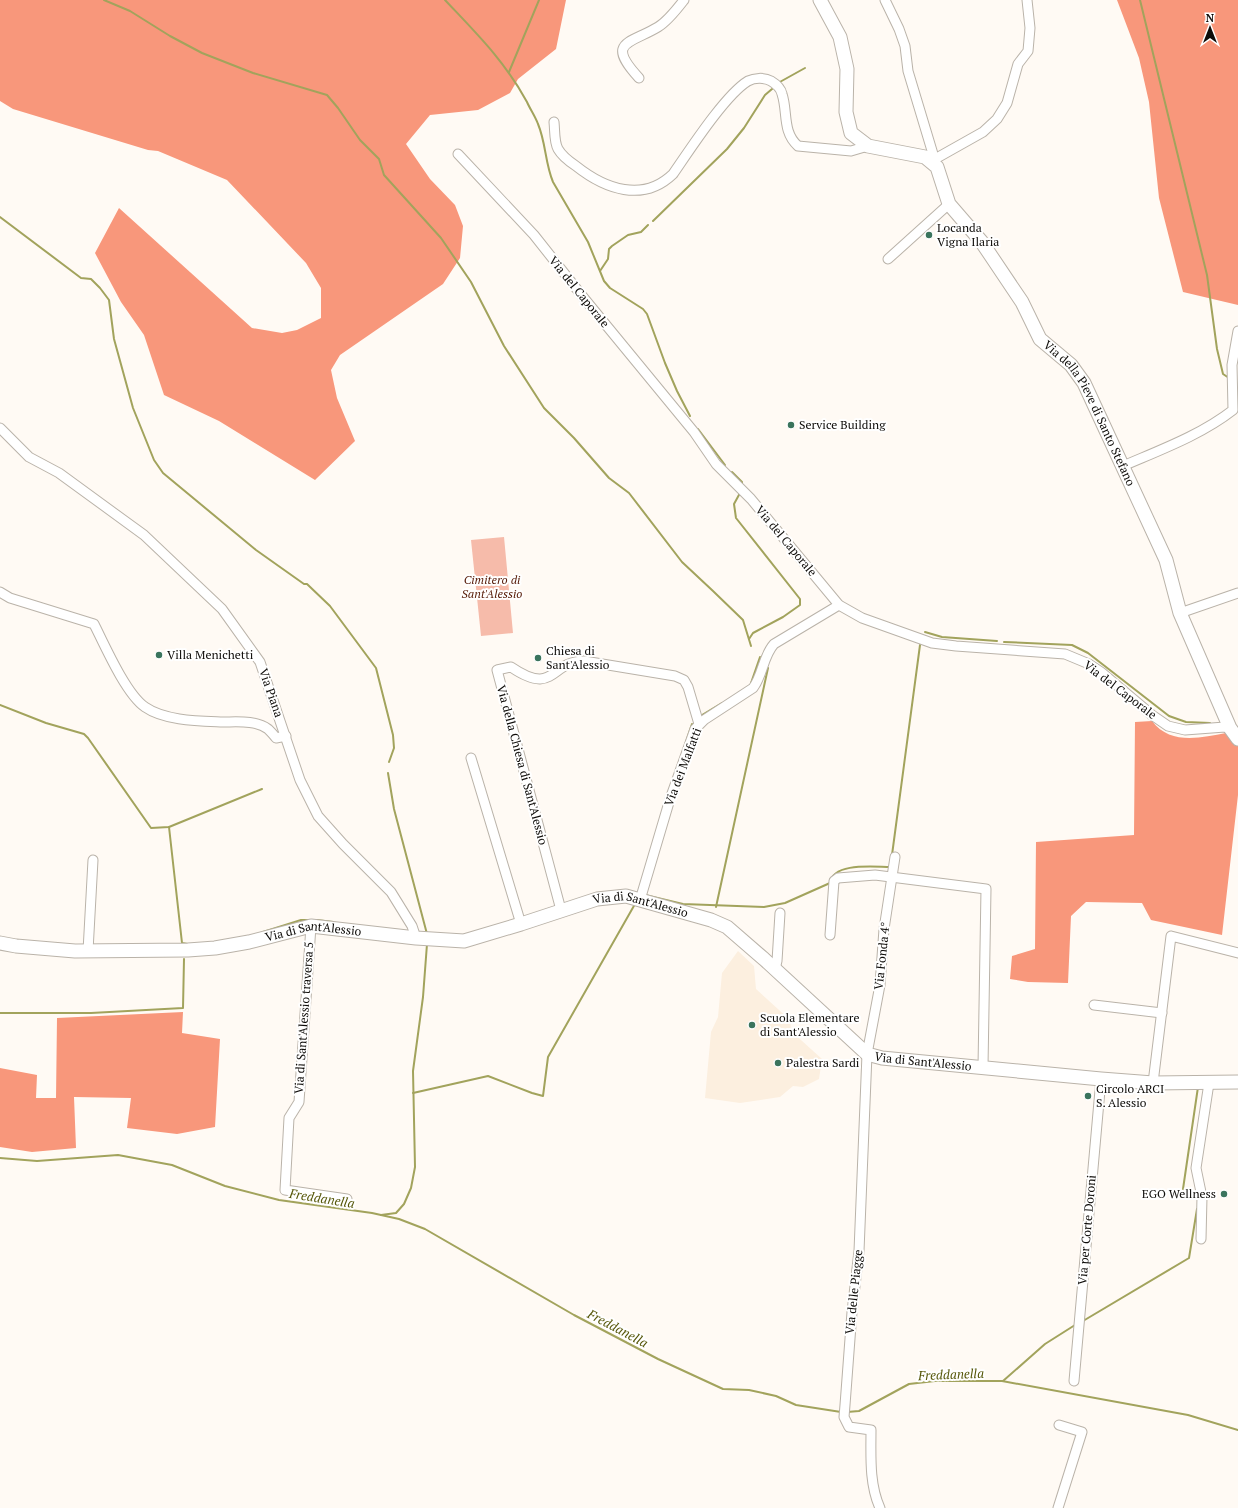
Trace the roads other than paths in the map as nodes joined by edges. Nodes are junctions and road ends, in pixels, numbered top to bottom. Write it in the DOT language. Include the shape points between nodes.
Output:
graph roads {
  1 [pos="684,0"];
  2 [pos="820,0"];
  3 [pos="885,0"];
  4 [pos="1027,0"];
  5 [pos="639,78"];
  6 [pos="554,122"];
  7 [pos="868,146"];
  8 [pos="458,154"];
  9 [pos="936,163"];
  10 [pos="949,204"];
  11 [pos="888,259"];
  12 [pos="1238,331"];
  13 [pos="0,428"];
  14 [pos="1123,466"];
  15 [pos="0,592"];
  16 [pos="1238,593"];
  17 [pos="839,605"];
  18 [pos="1180,613"];
  19 [pos="699,724"];
  20 [pos="1230,728"];
  21 [pos="286,736"];
  22 [pos="1238,739"];
  23 [pos="471,758"];
  24 [pos="895,857"];
  25 [pos="93,860"];
  26 [pos="892,878"];
  27 [pos="640,896"];
  28 [pos="561,910"];
  29 [pos="780,913"];
  30 [pos="521,924"];
  31 [pos="310,926"];
  32 [pos="830,935"];
  33 [pos="416,938"];
  34 [pos="0,943"];
  35 [pos="88,951"];
  36 [pos="1238,953"];
  37 [pos="775,969"];
  38 [pos="1094,1005"];
  39 [pos="1162,1013"];
  40 [pos="868,1054"];
  41 [pos="983,1067"];
  42 [pos="1101,1079"];
  43 [pos="1238,1082"];
  44 [pos="1153,1083"];
  45 [pos="1209,1083"];
  46 [pos="347,1199"];
  47 [pos="1201,1239"];
  48 [pos="1074,1381"];
  49 [pos="1059,1425"];
  50 [pos="880,1508"];
  51 [pos="1058,1508"];
  1 -- 5 [label="street" via="660,26 625,44 622,55"];
  2 -- 7 [label="street" via="840,37 847,69 846,112 851,133"];
  3 -- 9 [label="street" via="905,46 908,71"];
  4 -- 9 [label="street" via="1030,28 1028,51 1018,64 1007,104 997,119 983,132"];
  6 -- 7 [label="street" via="558,149 565,157 591,177 627,190 647,190 666,181 731,96 747,82 755,79 766,78 776,84 782,94 791,140 798,146 851,151"];
  7 -- 9 [label="street" via="925,158"];
  8 -- 17 [label="street, Via del Caporale" via="534,235 692,430 716,464 751,498"];
  9 -- 10 [label="street, Via della Pieve di Santo Stefano"];
  10 -- 11 [label="street"];
  10 -- 14 [label="street, Via della Pieve di Santo Stefano" via="981,241 1022,302 1040,339 1071,365 1084,383"];
  12 -- 14 [label="street" via="1232,365 1233,410 1186,438"];
  13 -- 21 [label="street, Via Piana" via="29,457 60,473 144,535 222,609 260,662"];
  14 -- 18 [label="street, Via della Pieve di Santo Stefano" via="1166,560"];
  15 -- 21 [label="street" via="10,598 94,624 121,676 146,708 188,720 243,722 268,729 276,738"];
  16 -- 18 [label="street"];
  17 -- 19 [label="street, Via dei Malfatti" via="774,644 753,688"];
  17 -- 20 [label="street, Via del Caporale" via="862,618 932,642 1065,654 1101,672 1168,726 1185,730"];
  18 -- 20 [label="street, Via della Pieve di Santo Stefano"];
  19 -- 27 [label="street, Via dei Malfatti" via="670,799"];
  19 -- 28 [label="street, Via della Chiesa di Sant'Alessio" via="688,687 684,680 675,676 584,660 570,663 552,676 535,679 511,666 497,670"];
  20 -- 22 [label="street, Via della Pieve di Santo Stefano"];
  21 -- 33 [label="street, Via Piana" via="300,780 318,816 391,892 412,926"];
  23 -- 30 [label="street"];
  24 -- 26 [label="street, Via Fonda 4°"];
  25 -- 35 [label="street"];
  26 -- 32 [label="street" via="875,875 848,875 838,878 834,884"];
  26 -- 40 [label="street, Via Fonda 4°" via="884,929 880,985"];
  26 -- 41 [label="street" via="986,888"];
  27 -- 28 [label="street, Via di Sant'Alessio" via="597,899"];
  27 -- 37 [label="street, Via di Sant'Alessio" via="721,924 739,936"];
  28 -- 30 [label="street, Via di Sant'Alessio"];
  29 -- 37 [label="street"];
  30 -- 33 [label="street, Via di Sant'Alessio" via="464,941"];
  31 -- 33 [label="street, Via di Sant'Alessio"];
  31 -- 35 [label="street, Via di Sant'Alessio" via="214,948"];
  31 -- 46 [label="street, Via di Sant'Alessio traversa 5" via="299,1102 289,1118 285,1190"];
  34 -- 35 [label="street, Via di Sant'Alessio"];
  36 -- 39 [label="street" via="1171,936"];
  37 -- 40 [label="street, Via di Sant'Alessio"];
  38 -- 39 [label="street"];
  39 -- 44 [label="street"];
  40 -- 41 [label="street, Via di Sant'Alessio" via="882,1058"];
  40 -- 50 [label="street, Via delle Piagge" via="860,1251 849,1341 844,1417 849,1427 871,1430 873,1482"];
  41 -- 42 [label="street, Via di Sant'Alessio"];
  42 -- 44 [label="street, Via di Sant'Alessio"];
  42 -- 48 [label="street, Via per Corte Doroni"];
  43 -- 45 [label="street, Via di Sant'Alessio"];
  44 -- 45 [label="street, Via di Sant'Alessio"];
  45 -- 47 [label="street" via="1196,1168 1202,1197"];
  49 -- 51 [label="street" via="1082,1432"];
}
